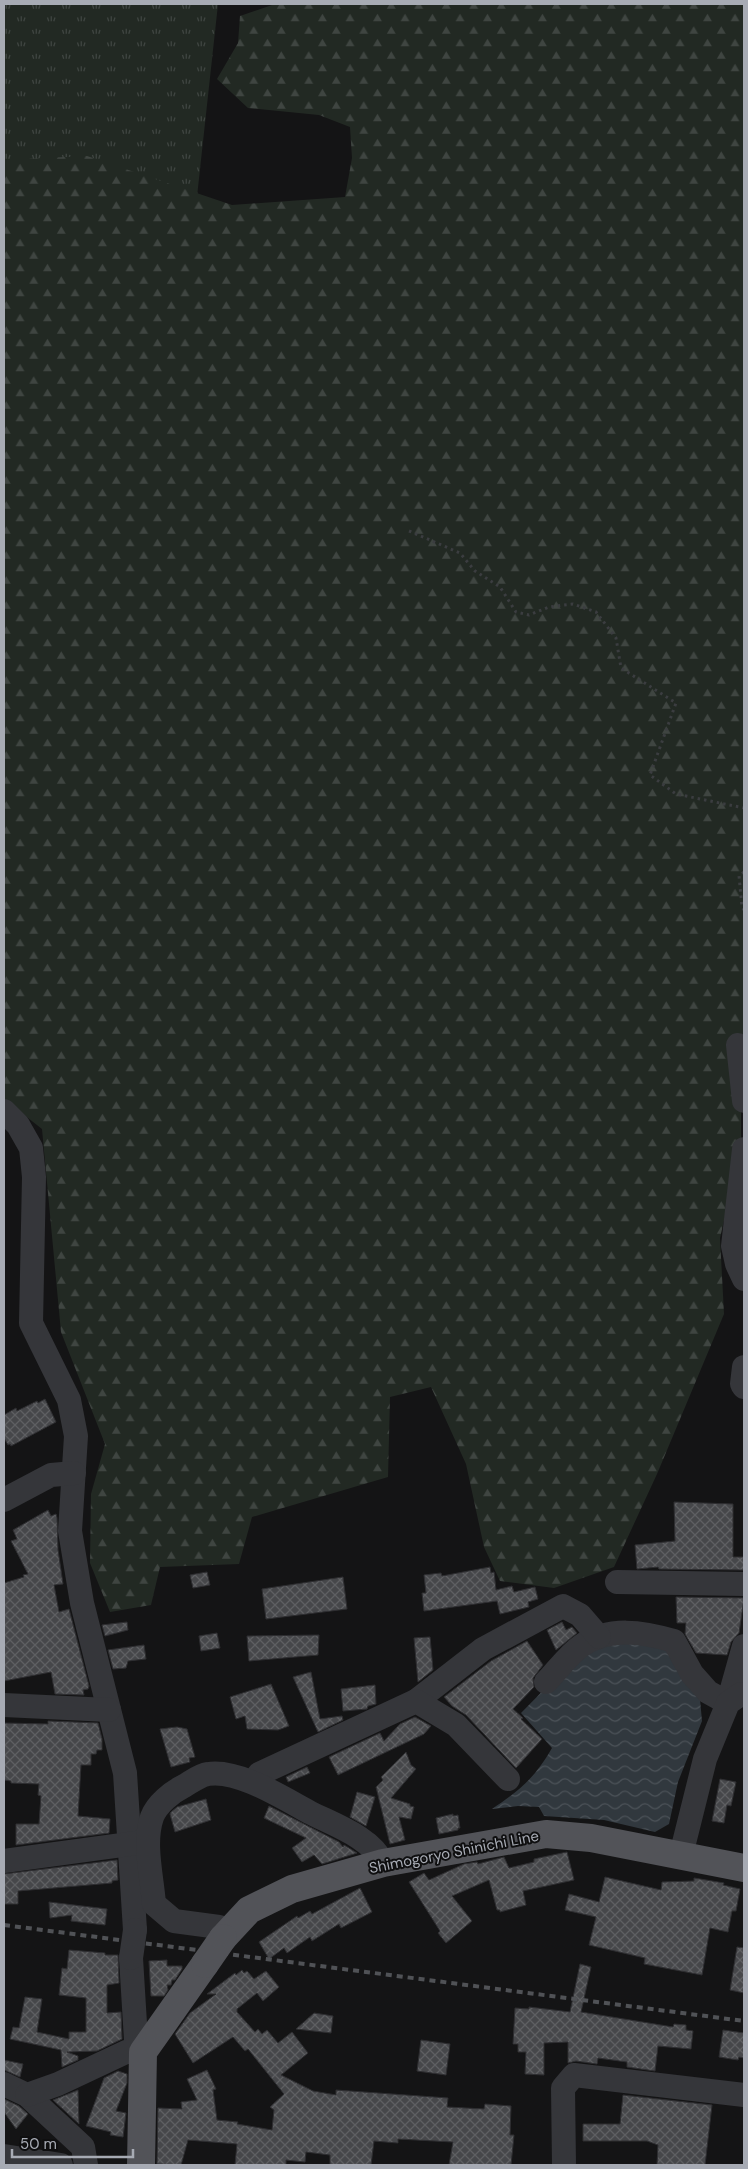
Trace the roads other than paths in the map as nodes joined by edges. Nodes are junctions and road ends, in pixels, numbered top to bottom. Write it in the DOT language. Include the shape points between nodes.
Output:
graph roads {
  1 [pos="738,1045"];
  2 [pos="744,1100"];
  3 [pos="4,1111"];
  4 [pos="744,1149"];
  5 [pos="744,1279"];
  6 [pos="744,1368"];
  7 [pos="744,1388"];
  8 [pos="74,1473"];
  9 [pos="4,1500"];
  10 [pos="616,1582"];
  11 [pos="744,1584"];
  12 [pos="599,1637"];
  13 [pos="744,1646"];
  14 [pos="546,1682"];
  15 [pos="736,1698"];
  16 [pos="416,1701"];
  17 [pos="4,1705"];
  18 [pos="109,1710"];
  19 [pos="508,1779"];
  20 [pos="254,1782"];
  21 [pos="139,1843"];
  22 [pos="681,1855"];
  23 [pos="4,1861"];
  24 [pos="383,1863"];
  25 [pos="744,1868"];
  26 [pos="225,1936"];
  27 [pos="142,2052"];
  28 [pos="4,2084"];
  29 [pos="27,2095"];
  30 [pos="744,2095"];
  31 [pos="4,2156"];
  32 [pos="61,2165"];
  33 [pos="86,2165"];
  34 [pos="141,2165"];
  35 [pos="564,2165"];
  1 -- 2 [label="street"];
  3 -- 8 [label="street" via="18,1125 31,1148 34,1177 31,1323 68,1400 76,1436"];
  4 -- 5 [label="street" via="733,1246"];
  6 -- 7 [label="street"];
  8 -- 9 [label="street" via="51,1475"];
  8 -- 18 [label="street" via="70,1531 82,1603"];
  10 -- 11 [label="street"];
  12 -- 14 [label="street" via="580,1646"];
  12 -- 15 [label="street" via="624,1632 674,1641 692,1674 708,1692"];
  12 -- 16 [label="street" via="580,1615 563,1606 483,1649"];
  13 -- 15 [label="street"];
  15 -- 22 [label="street" via="705,1759"];
  16 -- 19 [label="street" via="456,1725"];
  16 -- 20 [label="street" via="259,1774"];
  17 -- 18 [label="street"];
  18 -- 21 [label="street"];
  20 -- 21 [label="street" via="206,1774 179,1788 165,1798"];
  20 -- 24 [label="street" via="358,1837 378,1852"];
  21 -- 23 [label="street"];
  21 -- 26 [label="street" via="154,1904 174,1921 219,1927"];
  21 -- 27 [label="street, bridge" via="131,1958 136,2040"];
  22 -- 24 [label="main road, Shimogoryo Shinichi Line" via="591,1838 546,1834"];
  22 -- 25 [label="main road, Shimogoryo Shinichi Line"];
  24 -- 26 [label="main road, Shimogoryo Shinichi Line" via="292,1889 249,1910"];
  26 -- 27 [label="main road, Shimogoryo Shinichi Line, bridge"];
  27 -- 29 [label="street" via="126,2052"];
  27 -- 34 [label="main road"];
  28 -- 29 [label="street"];
  29 -- 33 [label="street" via="83,2148"];
  30 -- 35 [label="street" via="574,2075 563,2088"];
  31 -- 32 [label="street"];
}
